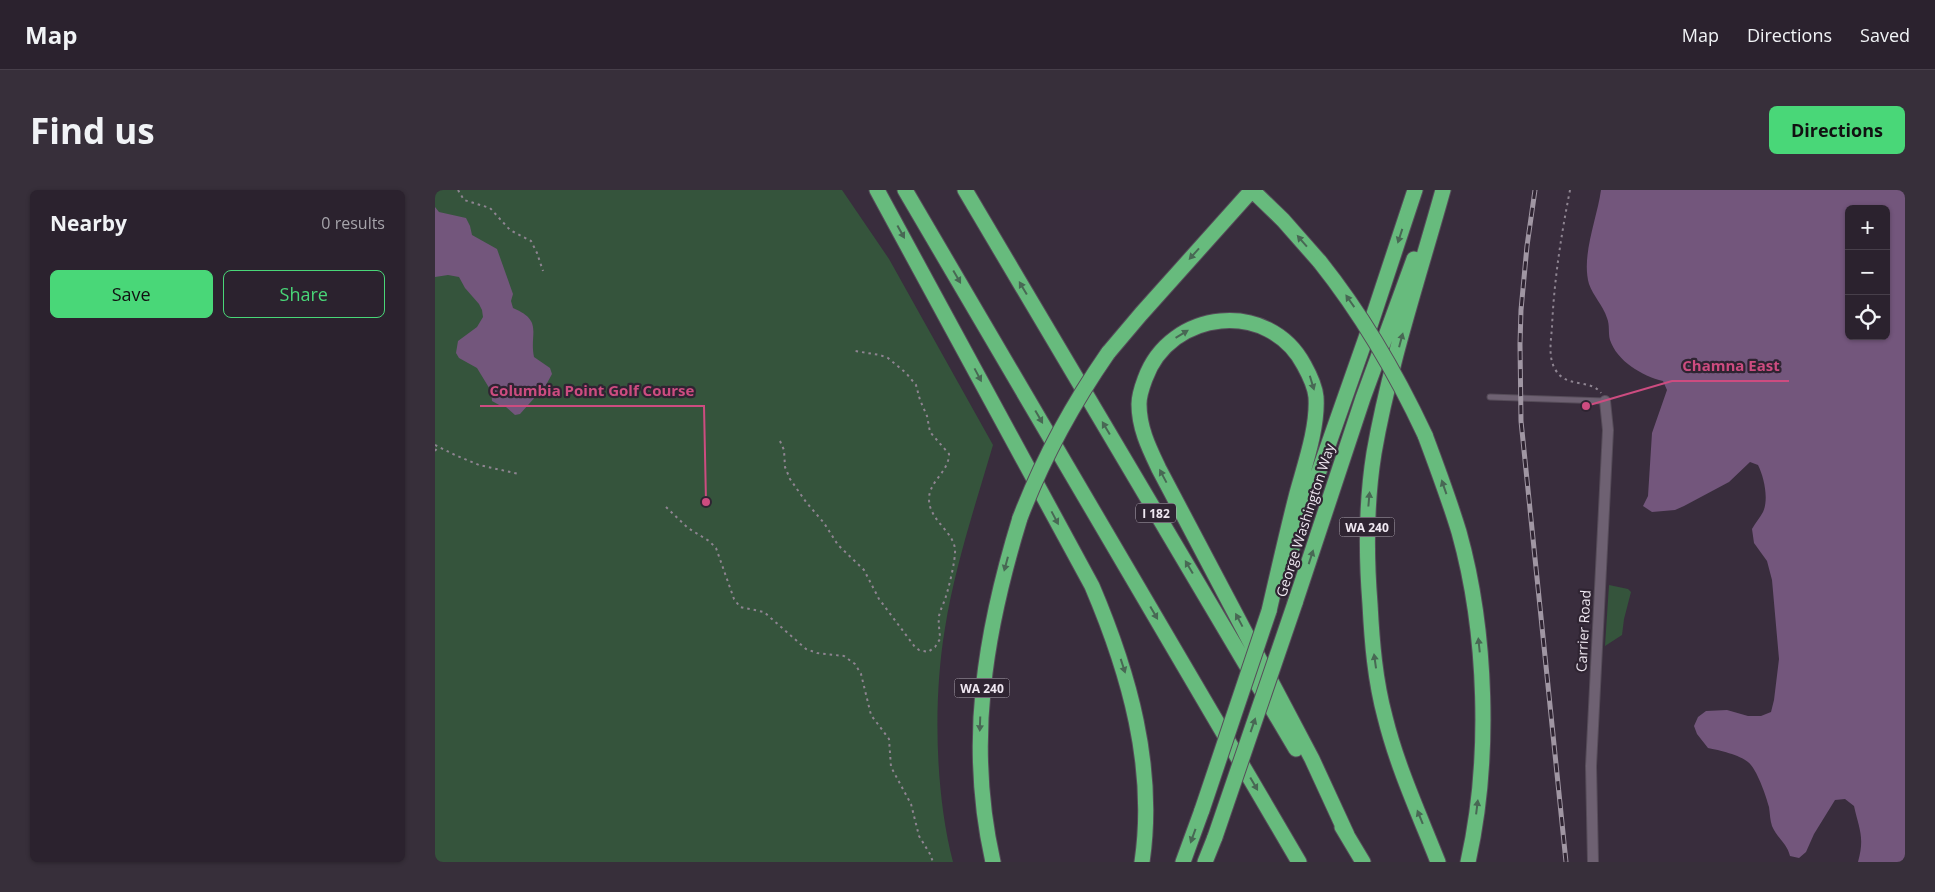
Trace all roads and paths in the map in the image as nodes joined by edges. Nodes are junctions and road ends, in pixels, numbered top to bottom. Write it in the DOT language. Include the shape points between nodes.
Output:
graph roads {
  1 [pos="458,190"];
  2 [pos="877,190"];
  3 [pos="905,190"];
  4 [pos="965,190"];
  5 [pos="1252,190"];
  6 [pos="1415,190"];
  7 [pos="1441,190"];
  8 [pos="1570,190"];
  9 [pos="543,271"];
  10 [pos="855,351"];
  11 [pos="1491,397"];
  12 [pos="1605,401"];
  13 [pos="780,441"];
  14 [pos="436,446"];
  15 [pos="435,451"];
  16 [pos="519,474"];
  17 [pos="666,507"];
  18 [pos="1269,611"];
  19 [pos="1347,835"];
  20 [pos="1469,859"];
  21 [pos="933,862"];
  22 [pos="993,862"];
  23 [pos="1142,862"];
  24 [pos="1183,862"];
  25 [pos="1207,862"];
  26 [pos="1299,862"];
  27 [pos="1363,862"];
  28 [pos="1438,862"];
  29 [pos="1593,862"];
  1 -- 9 [label="path" via="464,200 490,208 507,227 531,241"];
  2 -- 23 [label="highway, one-way" via="1078,560 1105,616 1128,684 1141,748 1145,788"];
  3 -- 26 [label="highway, one-way"];
  19 -- 4 [label="highway, I 182, one-way"];
  20 -- 5 [label="highway, one-way, bridge" via="1480,788 1482,746 1479,643 1459,534 1445,489 1425,435 1386,356 1320,262"];
  5 -- 22 [label="highway, WA 240, one-way, bridge" via="1108,353 1053,441 1020,518 998,596 981,692 981,773"];
  6 -- 18 [label="highway, George Washington Way, one-way"];
  25 -- 7 [label="highway, George Washington Way, one-way, bridge" via="1363,398"];
  28 -- 7 [label="highway, WA 240, one-way" via="1385,717 1371,636 1366,552 1374,455 1382,415"];
  8 -- 12 [label="path" via="1555,275 1552,360 1562,377 1597,388"];
  10 -- 13 [label="path" via="880,355 906,373 916,385 932,436 949,454 947,466 929,496 929,505 955,549 939,616 940,639 931,650 923,652 915,647 879,599 864,570 838,545 799,492 787,473"];
  11 -- 12 [label="lane"];
  12 -- 29 [label="street, Carrier Road" via="1608,430 1591,766"];
  14 -- 15 [label="path"];
  14 -- 16 [label="path" via="479,465"];
  17 -- 21 [label="path" via="688,528 717,548 734,599 740,607 764,612 806,649 844,656 855,664 861,674 871,715 889,739 893,772 907,796 919,836"];
  19 -- 18 [label="highway, one-way" via="1312,759 1142,430 1139,404 1142,388 1156,356 1178,336 1212,321 1260,326 1289,344 1311,376 1316,395 1313,425"];
  18 -- 24 [label="highway, George Washington Way, one-way, bridge"];
  19 -- 27 [label="highway, I 182"];
}
